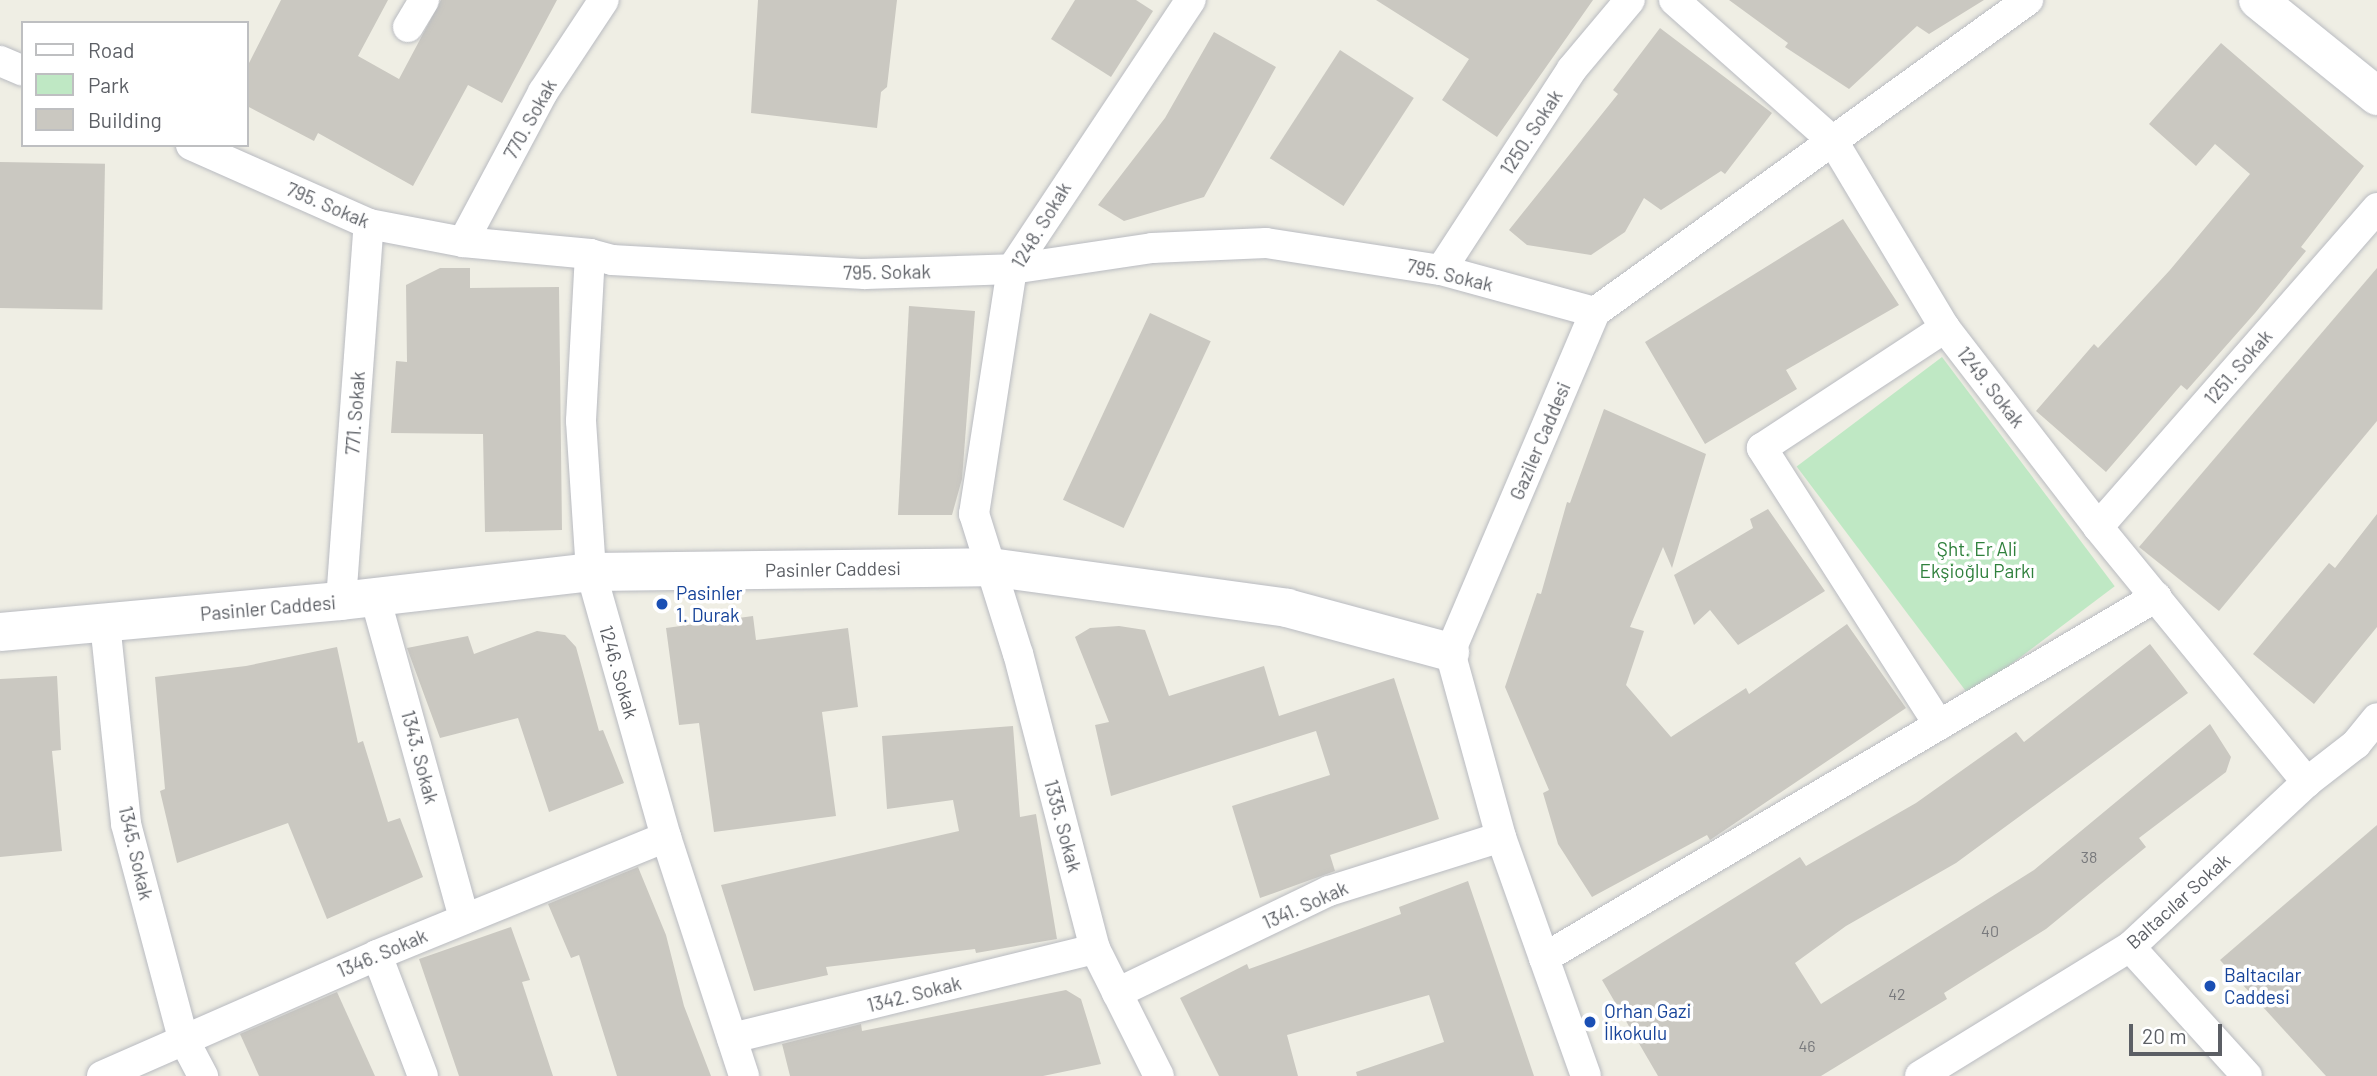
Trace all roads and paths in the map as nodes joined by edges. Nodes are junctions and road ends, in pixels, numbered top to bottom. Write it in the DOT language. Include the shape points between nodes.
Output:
graph roads {
  1 [pos="424,0"];
  2 [pos="604,0"];
  3 [pos="1191,0"];
  4 [pos="1630,0"];
  5 [pos="1674,0"];
  6 [pos="2028,0"];
  7 [pos="2258,0"];
  8 [pos="408,27"];
  9 [pos="0,61"];
  10 [pos="21,70"];
  11 [pos="2377,96"];
  12 [pos="1833,141"];
  13 [pos="196,147"];
  14 [pos="2377,208"];
  15 [pos="369,224"];
  16 [pos="463,242"];
  17 [pos="590,254"];
  18 [pos="1012,269"];
  19 [pos="1441,270"];
  20 [pos="1595,312"];
  21 [pos="1945,328"];
  22 [pos="2098,527"];
  23 [pos="989,567"];
  24 [pos="591,572"];
  25 [pos="2156,597"];
  26 [pos="358,599"];
  27 [pos="105,623"];
  28 [pos="0,632"];
  29 [pos="1450,652"];
  30 [pos="1939,725"];
  31 [pos="2375,726"];
  32 [pos="2306,782"];
  33 [pos="666,837"];
  34 [pos="1501,837"];
  35 [pos="464,918"];
  36 [pos="2130,947"];
  37 [pos="1095,949"];
  38 [pos="377,955"];
  39 [pos="1544,958"];
  40 [pos="1117,993"];
  41 [pos="183,1038"];
  42 [pos="732,1038"];
  43 [pos="102,1076"];
  44 [pos="202,1076"];
  45 [pos="423,1076"];
  46 [pos="744,1076"];
  47 [pos="1159,1076"];
  48 [pos="1586,1076"];
  49 [pos="1920,1076"];
  50 [pos="2247,1076"];
  1 -- 8 [label="street"];
  2 -- 16 [label="street, 770. Sokak" via="543,92"];
  3 -- 18 [label="street, 1248. Sokak"];
  4 -- 19 [label="street, 1250. Sokak" via="1572,69"];
  5 -- 12 [label="street, 1249. Sokak"];
  6 -- 12 [label="street"];
  7 -- 11 [label="street"];
  9 -- 10 [label="street"];
  12 -- 20 [label="street"];
  12 -- 21 [label="street, 1249. Sokak"];
  13 -- 15 [label="street, 795. Sokak"];
  14 -- 22 [label="street, 1251. Sokak"];
  15 -- 16 [label="street, 795. Sokak"];
  15 -- 26 [label="street, 771. Sokak"];
  16 -- 17 [label="street, 795. Sokak"];
  17 -- 18 [label="street, 795. Sokak" via="612,260 865,274"];
  17 -- 24 [label="street, 1246. Sokak" via="581,421"];
  18 -- 19 [label="street, 795. Sokak" via="1152,248 1266,243"];
  18 -- 23 [label="street, 1248. Sokak" via="974,514"];
  19 -- 20 [label="street, 795. Sokak"];
  20 -- 29 [label="street, Gaziler Caddesi"];
  21 -- 22 [label="street, 1249. Sokak"];
  21 -- 30 [label="street" via="1762,448"];
  22 -- 25 [label="street, 1249. Sokak"];
  23 -- 24 [label="street, Pasinler Caddesi"];
  23 -- 29 [label="street, Pasinler Caddesi" via="1287,608"];
  23 -- 37 [label="street, 1335. Sokak" via="1018,654"];
  24 -- 26 [label="street, Pasinler Caddesi"];
  24 -- 33 [label="street, 1246. Sokak"];
  25 -- 30 [label="street"];
  25 -- 32 [label="street, 1249. Sokak"];
  26 -- 27 [label="street, Pasinler Caddesi"];
  26 -- 35 [label="street, 1343. Sokak"];
  27 -- 28 [label="street, Pasinler Caddesi"];
  27 -- 41 [label="street, 1345. Sokak" via="126,824"];
  29 -- 34 [label="street"];
  30 -- 39 [label="street"];
  31 -- 32 [label="street, Baltacılar Sokak"];
  32 -- 36 [label="street, Baltacılar Sokak"];
  33 -- 35 [label="street, 1346. Sokak"];
  33 -- 42 [label="street, 1246. Sokak"];
  34 -- 39 [label="street"];
  34 -- 40 [label="street, 1341. Sokak" via="1329,891"];
  35 -- 38 [label="street, 1346. Sokak"];
  36 -- 49 [label="street, Baltacılar Sokak"];
  36 -- 50 [label="street"];
  37 -- 40 [label="street, 1335. Sokak"];
  37 -- 42 [label="street, 1342. Sokak"];
  38 -- 41 [label="street, 1346. Sokak"];
  38 -- 45 [label="street"];
  39 -- 48 [label="street"];
  40 -- 47 [label="street, 1335. Sokak"];
  41 -- 43 [label="street, 1346. Sokak"];
  41 -- 44 [label="street, 1345. Sokak"];
  42 -- 46 [label="street, 1246. Sokak"];
}
